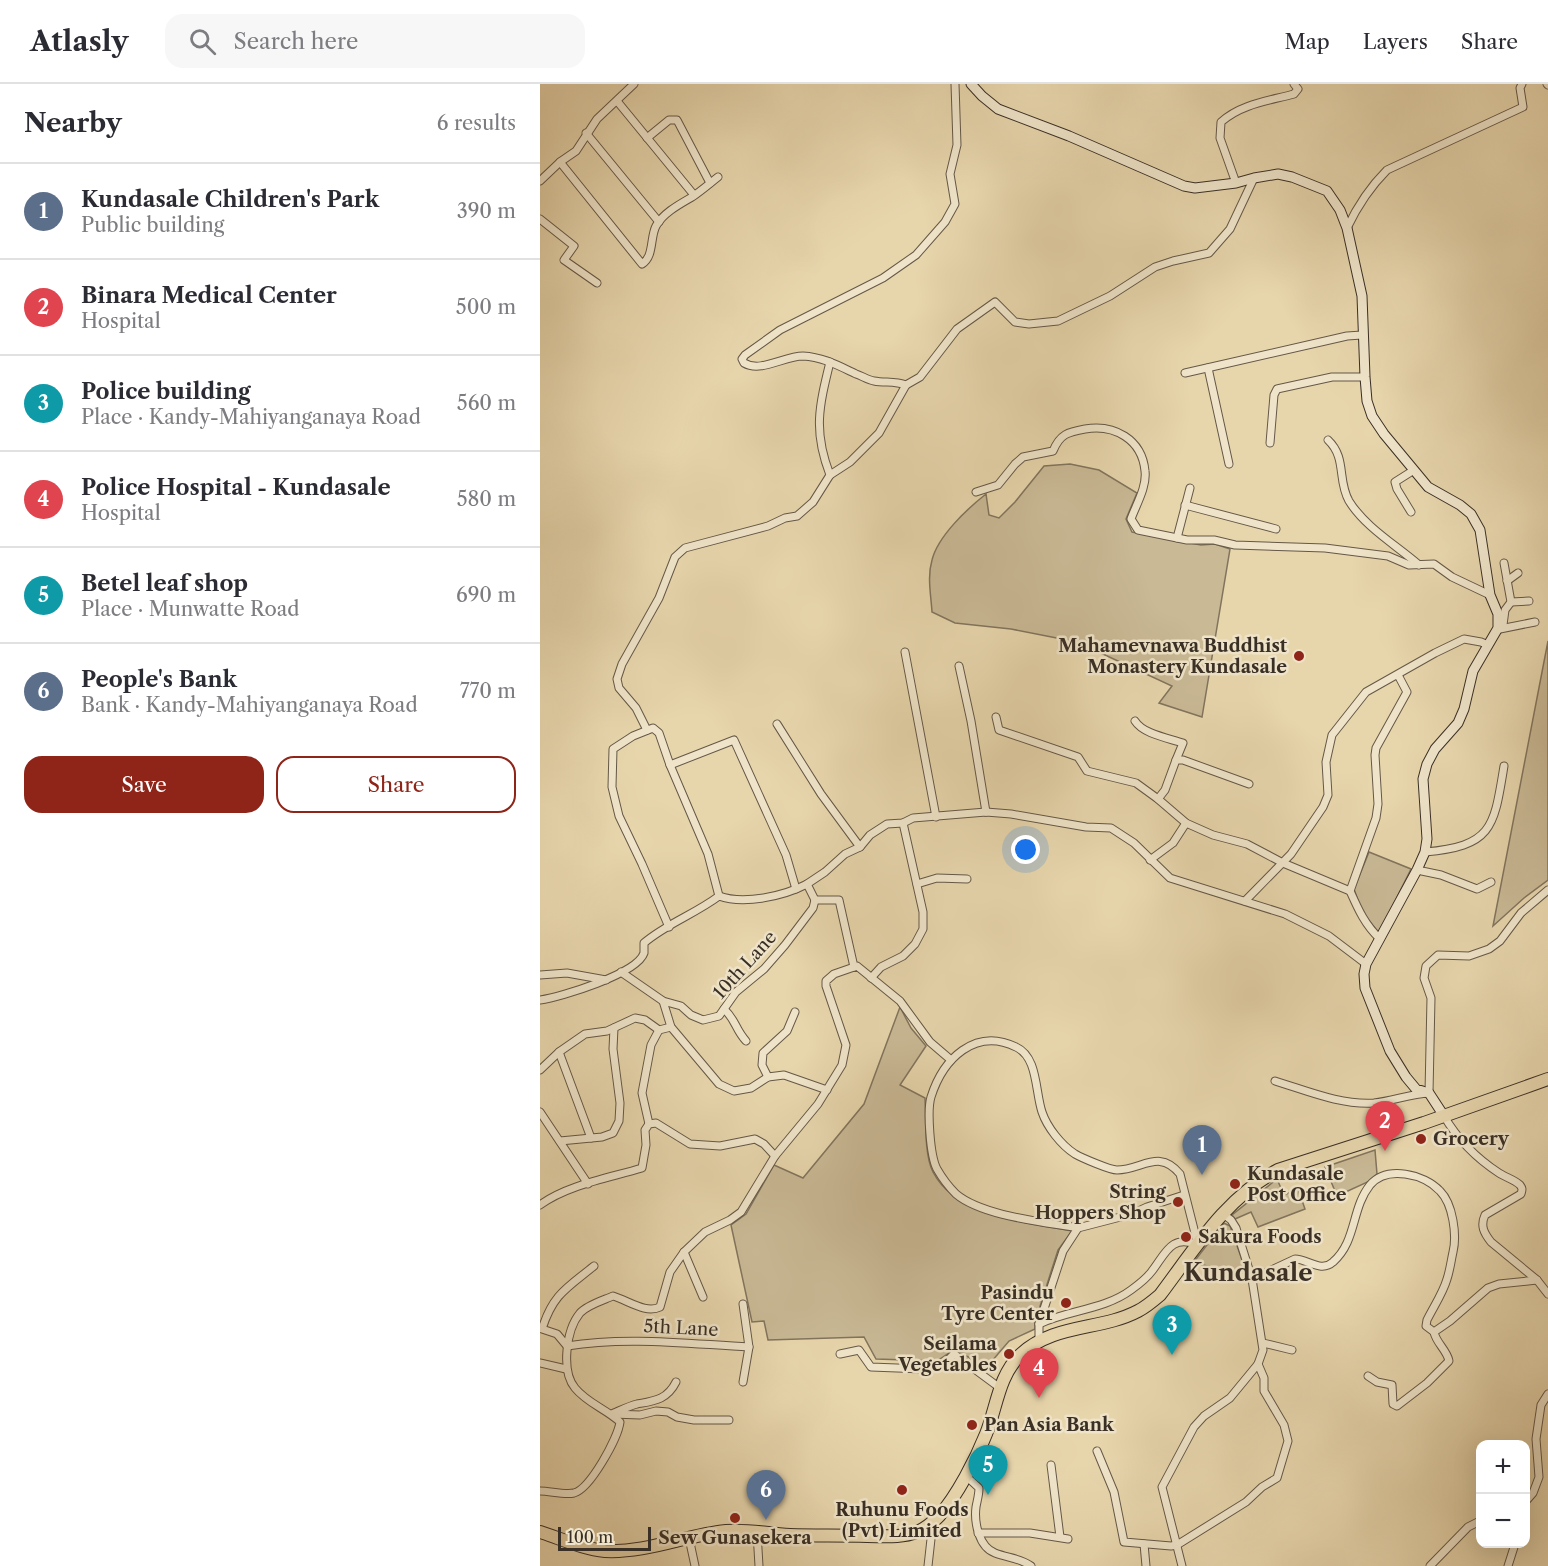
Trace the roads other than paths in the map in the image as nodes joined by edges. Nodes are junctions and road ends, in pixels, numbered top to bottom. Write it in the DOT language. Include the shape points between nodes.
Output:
graph roads {
  1 [pos="634,84"];
  2 [pos="955,84"];
  3 [pos="971,84"];
  4 [pos="1294,84"];
  5 [pos="1522,84"];
  6 [pos="617,101"];
  7 [pos="586,133"];
  8 [pos="648,138"];
  9 [pos="560,162"];
  10 [pos="718,177"];
  11 [pos="1254,178"];
  12 [pos="540,181"];
  13 [pos="710,183"];
  14 [pos="1236,183"];
  15 [pos="694,195"];
  16 [pos="540,219"];
  17 [pos="659,222"];
  18 [pos="1347,228"];
  19 [pos="597,283"];
  20 [pos="1362,335"];
  21 [pos="830,362"];
  22 [pos="1208,368"];
  23 [pos="1185,373"];
  24 [pos="1365,377"];
  25 [pos="906,385"];
  26 [pos="1328,440"];
  27 [pos="1270,443"];
  28 [pos="1229,464"];
  29 [pos="1414,470"];
  30 [pos="830,475"];
  31 [pos="1190,488"];
  32 [pos="976,492"];
  33 [pos="1185,506"];
  34 [pos="1411,512"];
  35 [pos="1276,528"];
  36 [pos="1177,538"];
  37 [pos="1504,563"];
  38 [pos="1419,565"];
  39 [pos="1518,573"];
  40 [pos="1507,581"];
  41 [pos="1490,595"];
  42 [pos="1529,600"];
  43 [pos="1510,602"];
  44 [pos="1535,622"];
  45 [pos="1498,628"];
  46 [pos="1488,645"];
  47 [pos="905,652"];
  48 [pos="959,666"];
  49 [pos="1398,675"];
  50 [pos="996,717"];
  51 [pos="1135,721"];
  52 [pos="777,724"];
  53 [pos="647,730"];
  54 [pos="1176,760"];
  55 [pos="670,765"];
  56 [pos="1504,766"];
  57 [pos="1249,784"];
  58 [pos="1158,799"];
  59 [pos="986,812"];
  60 [pos="936,817"];
  61 [pos="1186,822"];
  62 [pos="903,823"];
  63 [pos="861,847"];
  64 [pos="1425,852"];
  65 [pos="1150,860"];
  66 [pos="1282,863"];
  67 [pos="1417,870"];
  68 [pos="968,879"];
  69 [pos="1491,882"];
  70 [pos="807,884"];
  71 [pos="917,884"];
  72 [pos="796,889"];
  73 [pos="1548,890"];
  74 [pos="1350,891"];
  75 [pos="719,896"];
  76 [pos="815,900"];
  77 [pos="1245,901"];
  78 [pos="669,927"];
  79 [pos="1380,939"];
  80 [pos="1366,964"];
  81 [pos="854,967"];
  82 [pos="621,972"];
  83 [pos="540,975"];
  84 [pos="871,978"];
  85 [pos="606,980"];
  86 [pos="540,1000"];
  87 [pos="663,1001"];
  88 [pos="724,1009"];
  89 [pos="795,1012"];
  90 [pos="671,1027"];
  91 [pos="614,1028"];
  92 [pos="659,1030"];
  93 [pos="746,1041"];
  94 [pos="559,1052"];
  95 [pos="951,1060"];
  96 [pos="540,1070"];
  97 [pos="768,1077"];
  98 [pos="1548,1079"];
  99 [pos="1275,1081"];
  100 [pos="827,1090"];
  101 [pos="1429,1093"];
  102 [pos="540,1112"];
  103 [pos="1444,1116"];
  104 [pos="649,1124"];
  105 [pos="591,1138"];
  106 [pos="560,1141"];
  107 [pos="775,1156"];
  108 [pos="588,1184"];
  109 [pos="1184,1195"];
  110 [pos="540,1205"];
  111 [pos="1223,1214"];
  112 [pos="1078,1228"];
  113 [pos="1198,1245"];
  114 [pos="684,1252"];
  115 [pos="594,1266"];
  116 [pos="1252,1279"];
  117 [pos="1537,1280"];
  118 [pos="1547,1290"];
  119 [pos="703,1297"];
  120 [pos="743,1304"];
  121 [pos="1039,1324"];
  122 [pos="1434,1332"];
  123 [pos="1039,1341"];
  124 [pos="1263,1343"];
  125 [pos="567,1346"];
  126 [pos="749,1347"];
  127 [pos="1292,1350"];
  128 [pos="840,1354"];
  129 [pos="540,1363"];
  130 [pos="1257,1364"];
  131 [pos="566,1369"];
  132 [pos="1368,1376"];
  133 [pos="676,1382"];
  134 [pos="743,1382"];
  135 [pos="1000,1388"];
  136 [pos="1548,1394"];
  137 [pos="612,1414"];
  138 [pos="729,1420"];
  139 [pos="1097,1451"];
  140 [pos="1051,1465"];
  141 [pos="965,1475"];
  142 [pos="540,1491"];
  143 [pos="1530,1496"];
  144 [pos="933,1521"];
  145 [pos="1476,1523"];
  146 [pos="540,1532"];
  147 [pos="757,1532"];
  148 [pos="978,1533"];
  149 [pos="1060,1537"];
  150 [pos="689,1538"];
  151 [pos="1068,1539"];
  152 [pos="1144,1544"];
  153 [pos="1177,1545"];
  154 [pos="1514,1548"];
  155 [pos="695,1566"];
  156 [pos="759,1566"];
  157 [pos="928,1566"];
  158 [pos="1031,1566"];
  159 [pos="1146,1566"];
  160 [pos="1182,1566"];
  161 [pos="1430,1566"];
  162 [pos="1508,1566"];
  1 -- 6 [label="street"];
  2 -- 21 [label="street" via="957,145 950,174 955,204 945,222 916,255 883,278 780,330 742,359 750,367 799,356"];
  3 -- 14 [label="street" via="998,109 1184,186"];
  4 -- 14 [label="street" via="1298,89 1294,94 1245,106 1221,122 1220,138"];
  5 -- 18 [label="street" via="1523,107 1387,171 1355,211"];
  6 -- 7 [label="street"];
  6 -- 8 [label="street"];
  7 -- 9 [label="street" via="576,151"];
  7 -- 17 [label="street"];
  8 -- 13 [label="street" via="669,120 677,120"];
  8 -- 15 [label="street"];
  9 -- 12 [label="street"];
  9 -- 17 [label="street" via="642,264 649,255"];
  10 -- 13 [label="street"];
  11 -- 14 [label="street"];
  11 -- 18 [label="street" via="1278,174 1327,191"];
  11 -- 25 [label="street" via="1230,229 1209,253 1155,267 1110,296 1058,321 1014,322 995,302 957,329 920,377"];
  13 -- 15 [label="street"];
  15 -- 17 [label="street"];
  16 -- 19 [label="street" via="574,246 564,260"];
  18 -- 20 [label="street" via="1362,296"];
  20 -- 22 [label="street"];
  20 -- 24 [label="street"];
  21 -- 25 [label="street" via="872,381"];
  21 -- 30 [label="street" via="818,437"];
  22 -- 23 [label="street"];
  22 -- 28 [label="street"];
  24 -- 27 [label="street" via="1332,377 1277,389"];
  24 -- 29 [label="street" via="1372,416"];
  25 -- 30 [label="street" via="879,433 850,462"];
  26 -- 38 [label="street" via="1339,455 1344,491 1350,502 1363,518"];
  29 -- 34 [label="street" via="1395,482"];
  29 -- 41 [label="street" via="1428,487 1471,514 1480,530"];
  30 -- 53 [label="street" via="813,502 797,516 685,548 675,557 659,598 617,679"];
  31 -- 33 [label="street"];
  32 -- 36 [label="street" via="998,485 1023,458 1053,451 1070,431 1110,428 1125,435 1136,448 1145,471 1131,519 1133,525 1138,530"];
  33 -- 35 [label="street"];
  33 -- 36 [label="street"];
  36 -- 38 [label="street" via="1235,545 1325,548 1388,556"];
  37 -- 40 [label="street"];
  38 -- 41 [label="street" via="1434,564"];
  39 -- 40 [label="street"];
  40 -- 43 [label="street"];
  41 -- 45 [label="street" via="1498,614"];
  42 -- 43 [label="street"];
  43 -- 45 [label="street" via="1504,610 1503,625"];
  44 -- 45 [label="street"];
  45 -- 46 [label="street"];
  46 -- 49 [label="street" via="1464,639"];
  46 -- 64 [label="street" via="1473,671 1458,723 1427,764 1423,779"];
  47 -- 60 [label="street"];
  48 -- 59 [label="street"];
  49 -- 66 [label="street" via="1366,692 1332,735 1326,762 1328,795"];
  49 -- 74 [label="street" via="1407,692 1376,747 1376,818"];
  50 -- 58 [label="street" via="999,730 1078,757 1087,771 1136,783"];
  51 -- 54 [label="street" via="1147,731 1183,743"];
  52 -- 63 [label="street" via="820,794"];
  53 -- 55 [label="street" via="653,728 659,733"];
  53 -- 78 [label="street" via="613,748 612,787 619,816"];
  54 -- 57 [label="street"];
  54 -- 58 [label="street"];
  55 -- 72 [label="street" via="734,740 786,855"];
  55 -- 75 [label="street" via="708,854"];
  56 -- 64 [label="street" via="1492,824 1482,836 1471,843"];
  58 -- 61 [label="street"];
  59 -- 60 [label="street"];
  59 -- 65 [label="street" via="1086,828 1111,828"];
  60 -- 62 [label="street" via="913,818"];
  61 -- 65 [label="street" via="1173,843"];
  61 -- 66 [label="street" via="1213,835 1247,844"];
  62 -- 63 [label="street" via="887,824 870,835"];
  62 -- 71 [label="street"];
  63 -- 70 [label="street" via="845,854"];
  64 -- 67 [label="street"];
  65 -- 77 [label="street" via="1170,878"];
  66 -- 74 [label="street"];
  66 -- 77 [label="street"];
  67 -- 69 [label="street" via="1477,889"];
  67 -- 79 [label="street"];
  68 -- 71 [label="street" via="937,878"];
  70 -- 72 [label="street"];
  70 -- 76 [label="street"];
  71 -- 84 [label="street" via="923,929 903,956 881,967"];
  72 -- 75 [label="street" via="744,900"];
  73 -- 101 [label="street" via="1489,949 1478,955 1437,955 1426,966 1424,978 1431,999"];
  74 -- 79 [label="street" via="1360,914"];
  75 -- 78 [label="street"];
  76 -- 81 [label="street" via="839,900"];
  76 -- 88 [label="street, 10th Lane" via="785,945 736,992"];
  77 -- 80 [label="street" via="1285,914 1329,936"];
  78 -- 82 [label="street" via="644,943 639,960"];
  79 -- 80 [label="street"];
  80 -- 101 [label="street" via="1365,988 1390,1051 1416,1089"];
  81 -- 84 [label="street"];
  81 -- 100 [label="street" via="826,981 846,1045 842,1065"];
  82 -- 85 [label="street"];
  82 -- 87 [label="street, 10th Lane"];
  83 -- 85 [label="street" via="567,973"];
  84 -- 95 [label="street" via="900,1001 930,1042"];
  85 -- 86 [label="street"];
  87 -- 88 [label="street, 10th Lane" via="681,1006 704,1020 719,1017"];
  87 -- 90 [label="street"];
  88 -- 93 [label="street"];
  89 -- 97 [label="street" via="788,1031 763,1053 762,1065"];
  90 -- 92 [label="street"];
  90 -- 97 [label="street" via="719,1084 734,1091 751,1088"];
  91 -- 92 [label="street" via="635,1018"];
  91 -- 94 [label="street" via="585,1034"];
  91 -- 105 [label="street" via="619,1121 613,1133"];
  92 -- 104 [label="street" via="651,1045 642,1093"];
  94 -- 96 [label="street"];
  94 -- 105 [label="street"];
  95 -- 109 [label="street" via="981,1041 1018,1047 1032,1067 1042,1113 1067,1148 1117,1170 1152,1161 1173,1165 1180,1174"];
  95 -- 112 [label="street" via="930,1099 930,1142 936,1168 956,1193 970,1202 997,1213"];
  97 -- 100 [label="street" via="784,1075"];
  98 -- 103 [label="highway"];
  99 -- 101 [label="street" via="1358,1104"];
  100 -- 107 [label="street"];
  101 -- 103 [label="street"];
  102 -- 106 [label="street"];
  103 -- 111 [label="highway" via="1278,1170 1250,1187"];
  103 -- 117 [label="street" via="1473,1153 1520,1185 1521,1194 1485,1215 1482,1228 1491,1242"];
  104 -- 107 [label="street" via="656,1123 690,1144 720,1146 755,1140"];
  104 -- 108 [label="street" via="645,1130 642,1168"];
  105 -- 106 [label="street"];
  106 -- 108 [label="street"];
  107 -- 114 [label="street" via="741,1212 705,1232"];
  108 -- 110 [label="street" via="569,1188"];
  109 -- 112 [label="street"];
  109 -- 113 [label="street"];
  111 -- 113 [label="highway"];
  111 -- 116 [label="street" via="1236,1228"];
  112 -- 121 [label="street" via="1063,1251"];
  113 -- 121 [label="street" via="1186,1240 1173,1245 1151,1273 1130,1291 1103,1305"];
  113 -- 123 [label="highway" via="1160,1295 1138,1311"];
  114 -- 119 [label="street"];
  114 -- 125 [label="street" via="670,1272 660,1307 646,1310 613,1296 581,1312"];
  115 -- 125 [label="street" via="558,1294 547,1314 542,1329 557,1334"];
  116 -- 122 [label="street" via="1295,1259 1315,1266 1332,1264 1349,1243 1356,1212 1370,1186 1394,1173 1420,1177 1441,1191 1449,1206 1455,1244 1447,1280 1427,1320 1426,1326"];
  116 -- 124 [label="street"];
  117 -- 118 [label="street"];
  117 -- 122 [label="street" via="1488,1288"];
  120 -- 126 [label="street, 5th Lane"];
  121 -- 123 [label="street"];
  122 -- 132 [label="street" via="1449,1361 1397,1406 1393,1404 1392,1385"];
  123 -- 135 [label="highway" via="1009,1368"];
  124 -- 127 [label="street"];
  124 -- 130 [label="street"];
  125 -- 126 [label="street, 5th Lane" via="622,1341"];
  125 -- 131 [label="street"];
  126 -- 134 [label="street"];
  128 -- 135 [label="street" via="859,1350 871,1367 923,1369 942,1366 954,1354"];
  129 -- 131 [label="street"];
  130 -- 153 [label="street" via="1230,1398 1194,1427 1162,1487"];
  130 -- 153 [label="street" via="1264,1378 1263,1391 1284,1425 1288,1441 1276,1478 1246,1502"];
  131 -- 137 [label="street" via="573,1387"];
  133 -- 137 [label="street" via="661,1399"];
  135 -- 141 [label="highway" via="986,1433"];
  136 -- 143 [label="street" via="1541,1405 1536,1439 1539,1477"];
  137 -- 138 [label="street" via="656,1411 694,1420"];
  137 -- 142 [label="street" via="620,1422 619,1432 581,1490"];
  139 -- 152 [label="street" via="1114,1492 1124,1542"];
  140 -- 149 [label="street"];
  141 -- 144 [label="highway"];
  141 -- 148 [label="street" via="979,1488"];
  144 -- 147 [label="highway" via="917,1532 902,1535"];
  144 -- 157 [label="street"];
  145 -- 161 [label="street" via="1467,1527"];
  146 -- 150 [label="highway" via="603,1551 654,1548"];
  147 -- 150 [label="highway" via="728,1531"];
  147 -- 156 [label="street"];
  148 -- 149 [label="street"];
  148 -- 158 [label="street" via="986,1549"];
  149 -- 151 [label="street"];
  150 -- 155 [label="street"];
  152 -- 153 [label="street"];
  152 -- 159 [label="street"];
  153 -- 160 [label="street"];
  154 -- 162 [label="street"];
}
